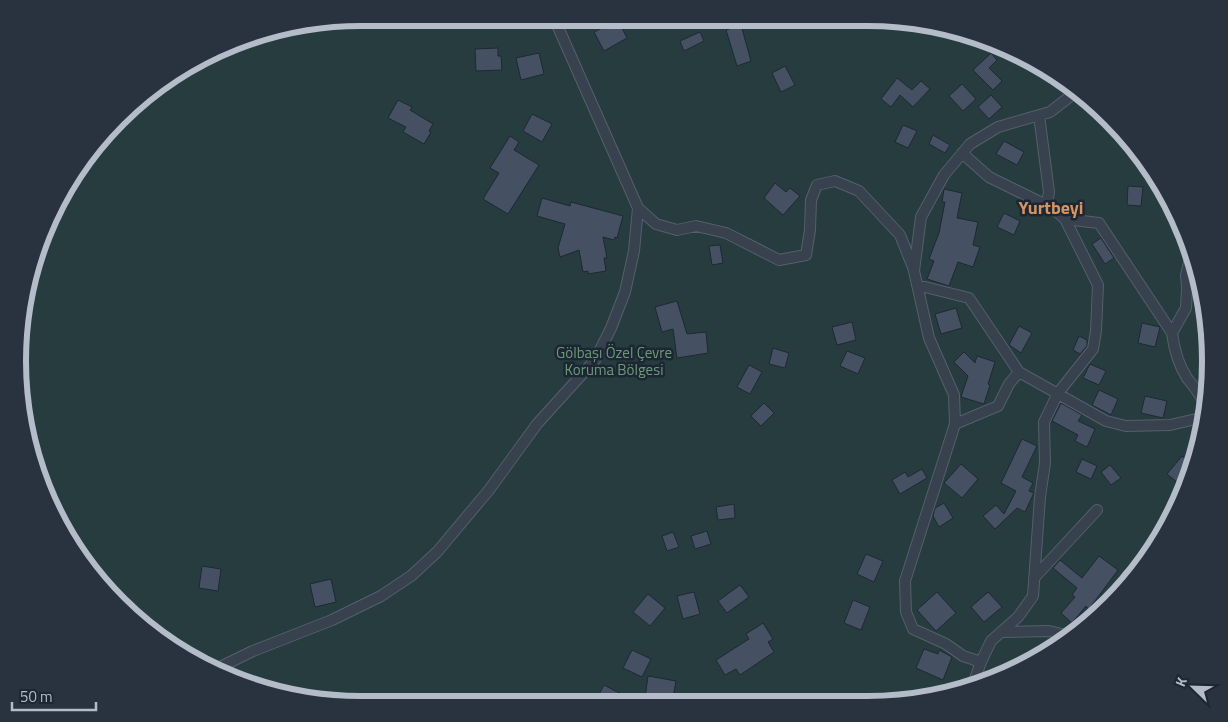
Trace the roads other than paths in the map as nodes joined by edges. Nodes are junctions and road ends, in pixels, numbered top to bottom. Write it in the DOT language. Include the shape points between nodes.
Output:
graph roads {
  1 [pos="557,26"];
  2 [pos="1071,95"];
  3 [pos="1039,116"];
  4 [pos="962,154"];
  5 [pos="1048,202"];
  6 [pos="638,208"];
  7 [pos="1065,219"];
  8 [pos="1188,267"];
  9 [pos="914,271"];
  10 [pos="917,285"];
  11 [pos="1172,333"];
  12 [pos="1019,372"];
  13 [pos="1058,394"];
  14 [pos="1200,396"];
  15 [pos="1196,419"];
  16 [pos="956,424"];
  17 [pos="1097,510"];
  18 [pos="1034,578"];
  19 [pos="1001,632"];
  20 [pos="1061,634"];
  21 [pos="981,662"];
  22 [pos="224,666"];
  23 [pos="975,678"];
  1 -- 6 [label="street"];
  2 -- 3 [label="street" via="1050,112"];
  3 -- 4 [label="street" via="998,127 970,144"];
  3 -- 5 [label="street"];
  4 -- 5 [label="street" via="990,177 1042,203"];
  4 -- 9 [label="street" via="944,175 921,217"];
  5 -- 7 [label="street"];
  6 -- 9 [label="street" via="656,224 677,230 696,226 726,233 779,260 806,256 811,200 818,185 834,181 859,190 900,235"];
  6 -- 22 [label="street" via="634,251 625,292 595,360 537,424 489,490 437,552 411,576 381,596"];
  7 -- 11 [label="street" via="1099,223"];
  7 -- 13 [label="street" via="1098,285 1093,349"];
  8 -- 11 [label="street" via="1186,308"];
  9 -- 10 [label="street"];
  10 -- 12 [label="street" via="969,298"];
  10 -- 16 [label="street" via="929,338 954,396"];
  11 -- 14 [label="street" via="1174,352"];
  12 -- 13 [label="street"];
  12 -- 16 [label="street" via="998,406"];
  13 -- 15 [label="street" via="1106,421 1126,426 1170,425"];
  13 -- 18 [label="street" via="1044,422 1045,463"];
  16 -- 21 [label="street" via="905,581 906,612 913,629"];
  17 -- 18 [label="street"];
  18 -- 19 [label="street" via="1033,596 1018,617"];
  19 -- 20 [label="street"];
  19 -- 21 [label="street" via="991,641"];
  21 -- 23 [label="street"];
}
